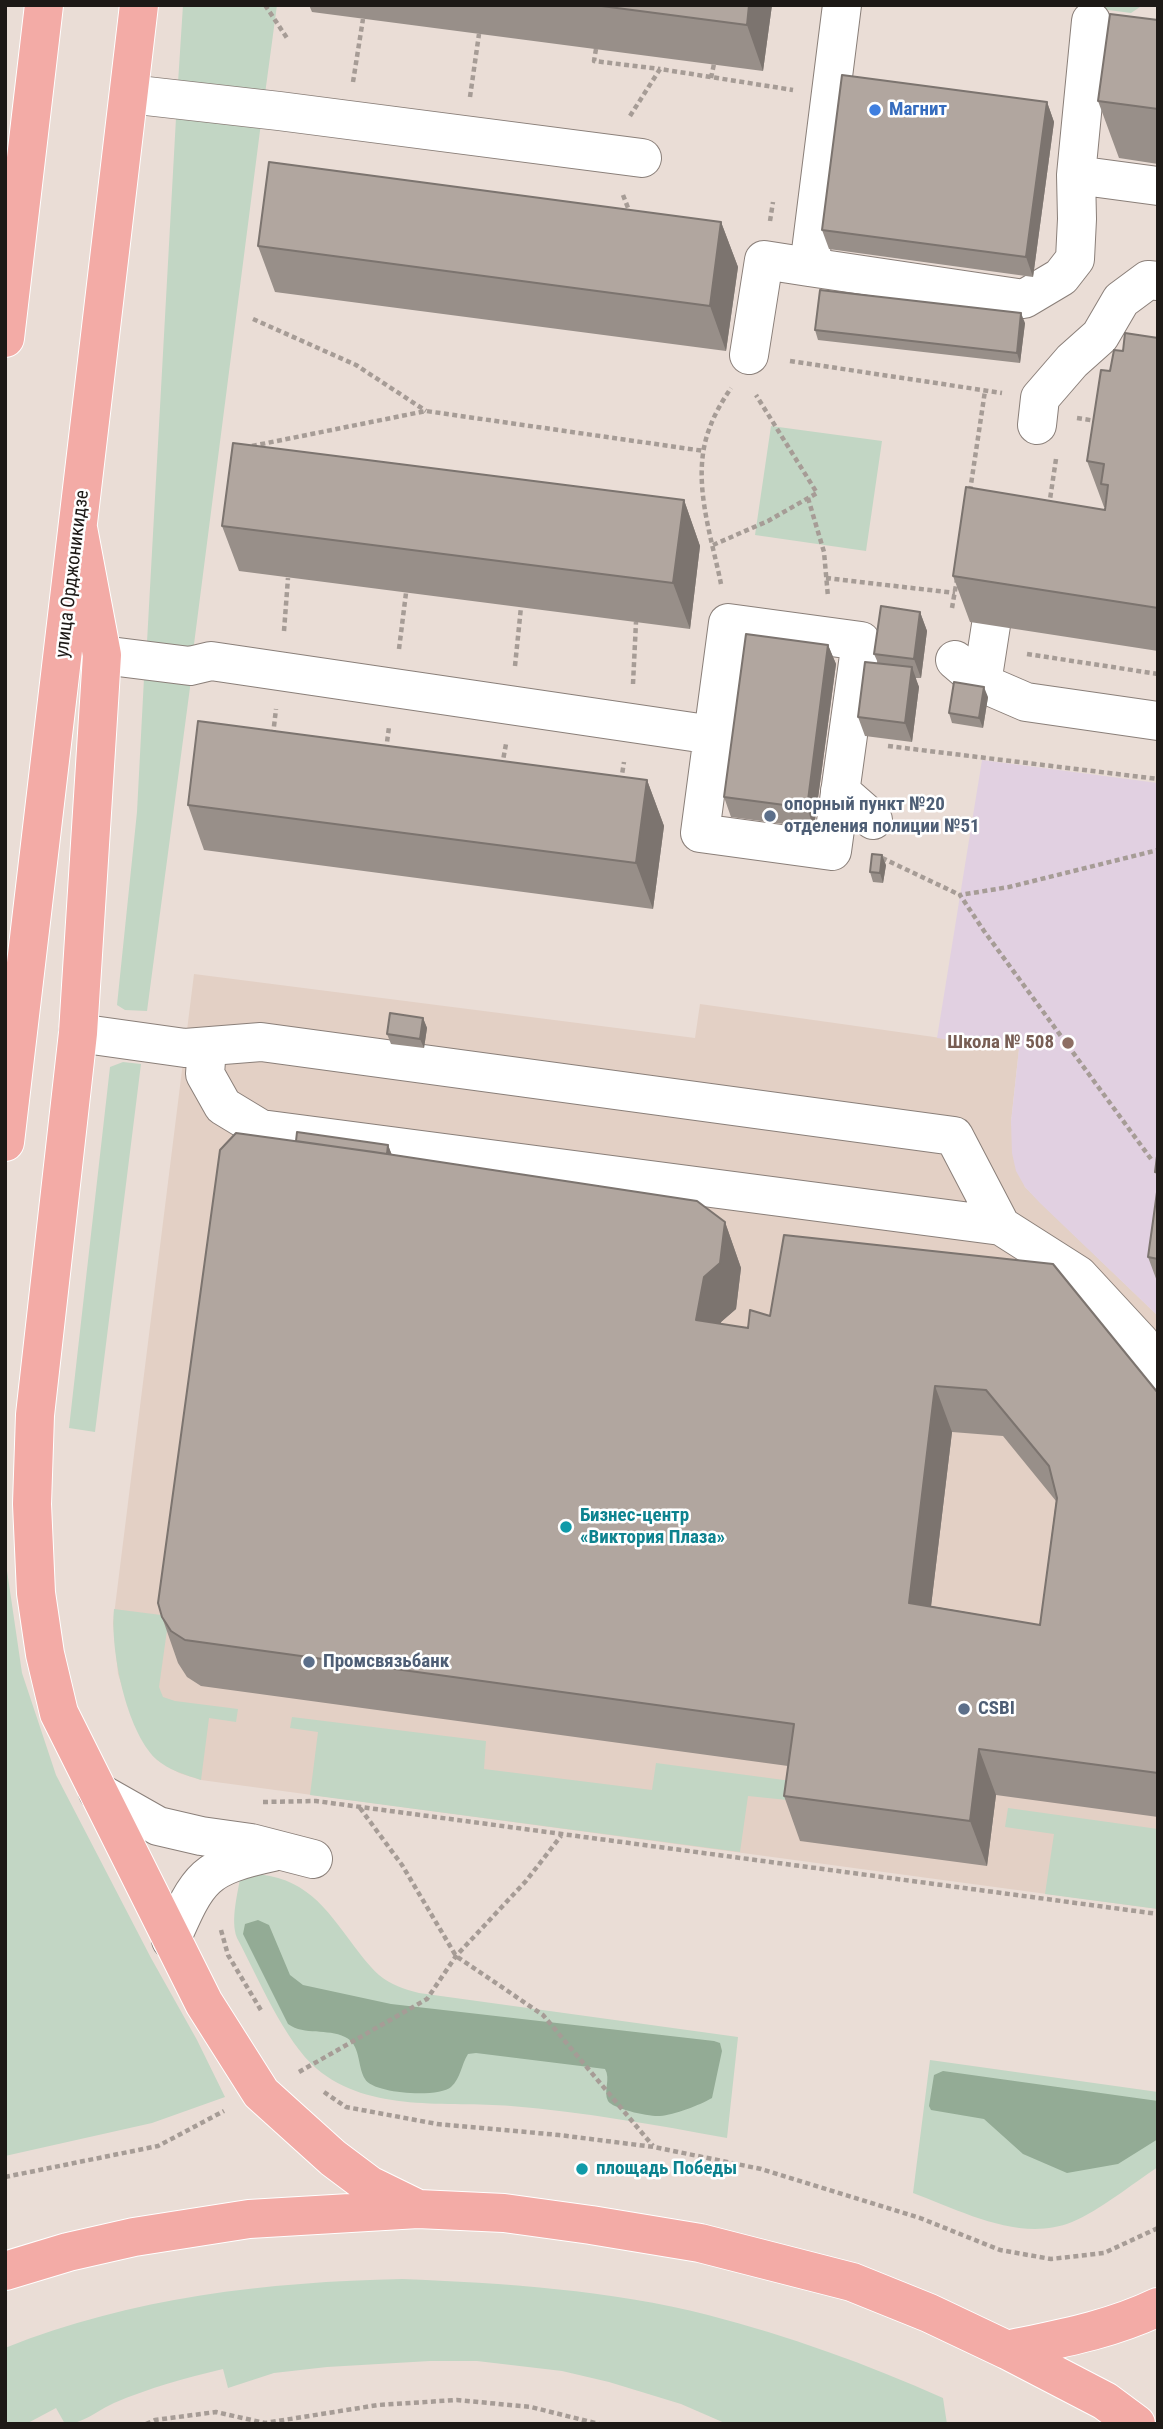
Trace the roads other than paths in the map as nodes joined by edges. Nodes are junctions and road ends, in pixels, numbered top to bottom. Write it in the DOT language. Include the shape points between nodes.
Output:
graph roads {
  1 [pos="44,5"];
  2 [pos="139,5"];
  3 [pos="842,5"];
  4 [pos="1091,21"];
  5 [pos="129,94"];
  6 [pos="624,156"];
  7 [pos="1076,175"];
  8 [pos="1158,186"];
  9 [pos="1075,259"];
  10 [pos="809,267"];
  11 [pos="1158,281"];
  12 [pos="1121,300"];
  13 [pos="1100,336"];
  14 [pos="5,338"];
  15 [pos="1139,341"];
  16 [pos="745,363"];
  17 [pos="1038,412"];
  18 [pos="78,528"];
  19 [pos="979,654"];
  20 [pos="102,655"];
  21 [pos="1158,722"];
  22 [pos="713,735"];
  23 [pos="840,792"];
  24 [pos="873,820"];
  25 [pos="78,1033"];
  26 [pos="207,1047"];
  27 [pos="5,1142"];
  28 [pos="1002,1226"];
  29 [pos="1158,1373"];
  30 [pos="98,1791"];
  31 [pos="171,1940"];
  32 [pos="418,2209"];
  33 [pos="5,2271"];
  34 [pos="1158,2307"];
  35 [pos="1007,2350"];
  36 [pos="1136,2424"];
  1 -- 14 [label="main road"];
  2 -- 5 [label="main road, улица Орджоникидзе"];
  3 -- 10 [label="lane"];
  4 -- 7 [label="lane"];
  5 -- 6 [label="lane"];
  5 -- 18 [label="main road, улица Орджоникидзе"];
  7 -- 8 [label="lane"];
  7 -- 9 [label="lane"];
  9 -- 10 [label="lane" via="1061,277 1024,299"];
  9 -- 12 [label="lane" via="1107,282"];
  10 -- 16 [label="lane" via="764,260"];
  11 -- 12 [label="lane" via="1148,280"];
  12 -- 13 [label="lane"];
  13 -- 15 [label="lane"];
  13 -- 17 [label="lane" via="1072,361"];
  18 -- 20 [label="main road"];
  18 -- 27 [label="main road, улица Орджоникидзе"];
  19 -- 21 [label="lane" via="1026,702"];
  20 -- 22 [label="lane" via="190,666 211,661"];
  20 -- 25 [label="main road"];
  22 -- 23 [label="lane" via="700,833 832,851"];
  22 -- 23 [label="lane" via="728,623 861,641"];
  23 -- 24 [label="lane"];
  25 -- 26 [label="lane"];
  25 -- 30 [label="main road" via="35,1415 32,1504 36,1593 45,1654 59,1713"];
  26 -- 28 [label="lane" via="205,1074 223,1105 261,1129"];
  26 -- 28 [label="lane" via="261,1042 954,1136"];
  28 -- 29 [label="lane" via="1078,1275 1140,1342"];
  30 -- 31 [label="main road"];
  30 -- 31 [label="lane" via="158,1826 296,1855 228,1864 208,1875 190,1897"];
  31 -- 32 [label="main road" via="261,2093 369,2185"];
  32 -- 33 [label="main road" via="249,2219 134,2237"];
  32 -- 35 [label="main road" via="503,2213 700,2243 852,2282"];
  34 -- 35 [label="main road" via="1084,2334"];
  35 -- 36 [label="main road" via="1105,2401"];
}
